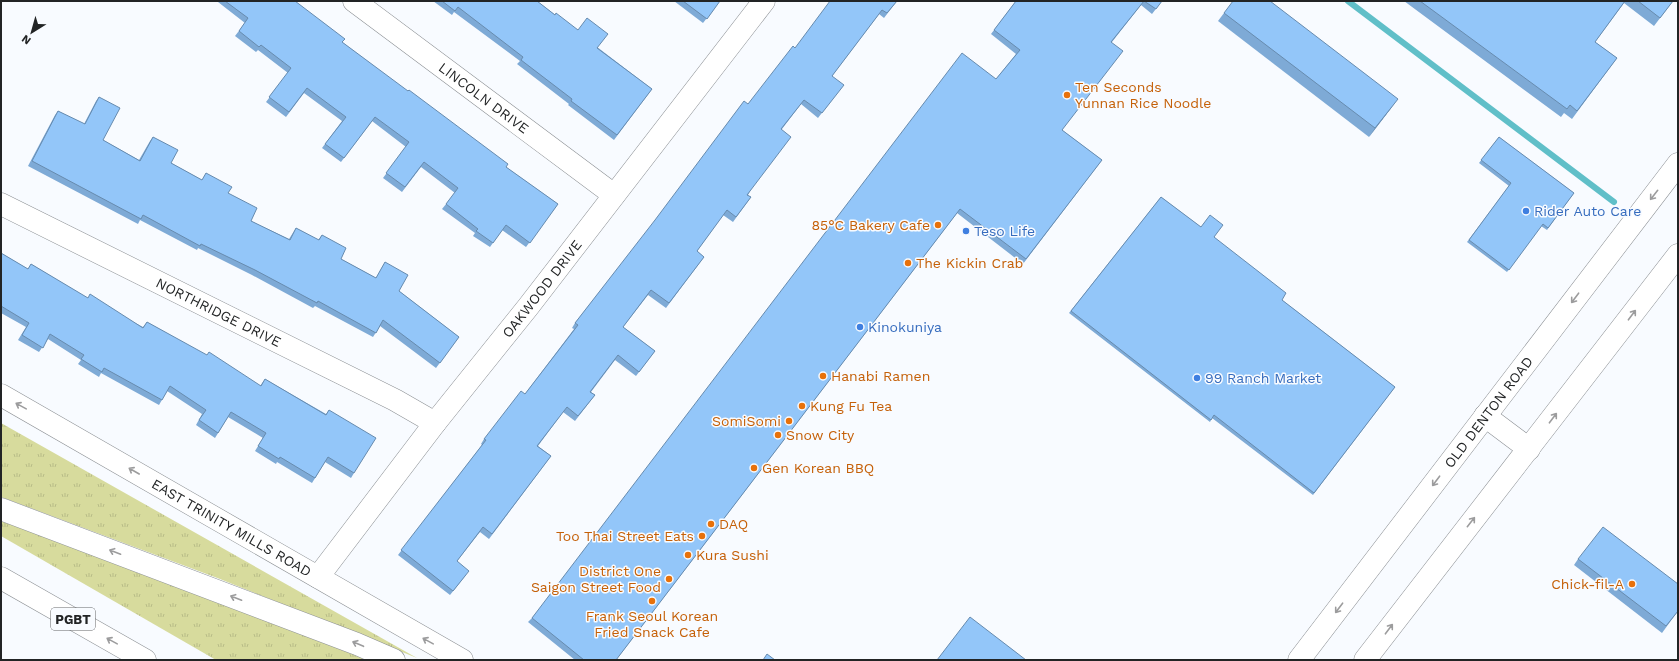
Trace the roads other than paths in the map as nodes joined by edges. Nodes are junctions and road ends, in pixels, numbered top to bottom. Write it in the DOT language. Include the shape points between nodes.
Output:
graph roads {
  1 [pos="354,1"];
  2 [pos="764,1"];
  3 [pos="1678,164"];
  4 [pos="614,194"];
  5 [pos="1,204"];
  6 [pos="1678,255"];
  7 [pos="1,395"];
  8 [pos="1485,416"];
  9 [pos="435,423"];
  10 [pos="1529,449"];
  11 [pos="1,509"];
  12 [pos="318,577"];
  13 [pos="1,578"];
  14 [pos="146,660"];
  15 [pos="394,660"];
  16 [pos="462,660"];
  17 [pos="1299,660"];
  18 [pos="1366,660"];
  1 -- 4 [label="main road, LINCOLN DRIVE"];
  2 -- 4 [label="main road, OAKWOOD DRIVE"];
  3 -- 8 [label="main road, OLD DENTON ROAD, one-way"];
  4 -- 9 [label="main road, OAKWOOD DRIVE"];
  5 -- 9 [label="main road, NORTHRIDGE DRIVE" via="395,400"];
  10 -- 6 [label="main road, one-way"];
  12 -- 7 [label="main road, EAST TRINITY MILLS ROAD, one-way"];
  8 -- 10 [label="main road"];
  8 -- 17 [label="main road, OLD DENTON ROAD, one-way"];
  9 -- 12 [label="main road, OAKWOOD DRIVE"];
  18 -- 10 [label="main road, one-way"];
  15 -- 11 [label="main road, one-way"];
  16 -- 12 [label="main road, EAST TRINITY MILLS ROAD, one-way"];
  14 -- 13 [label="main road, PGBT, one-way"];
}
